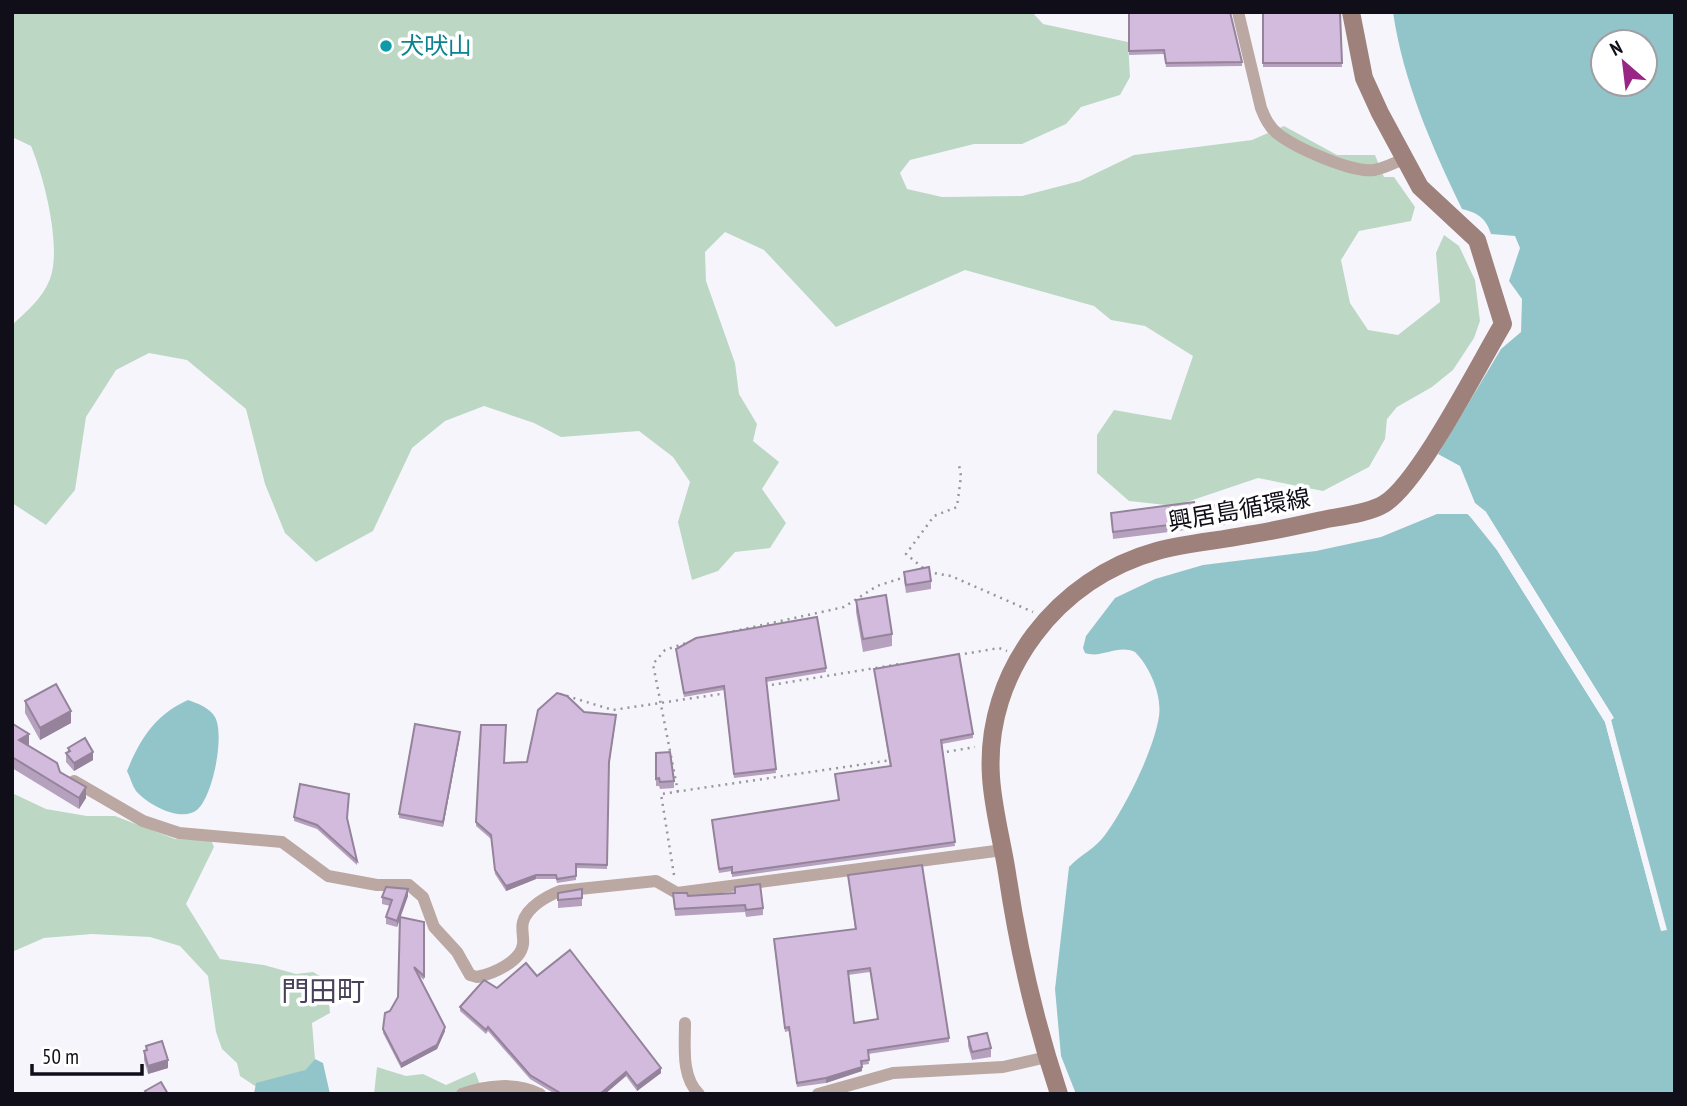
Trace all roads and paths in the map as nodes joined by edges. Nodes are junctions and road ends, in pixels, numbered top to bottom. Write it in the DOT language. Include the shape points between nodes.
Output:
graph roads {
  1 [pos="1238,12"];
  2 [pos="1351,12"];
  3 [pos="1405,158"];
  4 [pos="959,465"];
  5 [pos="928,572"];
  6 [pos="1044,621"];
  7 [pos="725,633"];
  8 [pos="701,639"];
  9 [pos="1020,655"];
  10 [pos="945,657"];
  11 [pos="904,664"];
  12 [pos="755,688"];
  13 [pos="727,693"];
  14 [pos="561,694"];
  15 [pos="660,704"];
  16 [pos="993,745"];
  17 [pos="938,753"];
  18 [pos="897,759"];
  19 [pos="65,776"];
  20 [pos="678,792"];
  21 [pos="1003,850"];
  22 [pos="677,892"];
  23 [pos="685,1023"];
  24 [pos="1047,1057"];
  25 [pos="462,1094"];
  26 [pos="540,1094"];
  27 [pos="699,1094"];
  28 [pos="818,1094"];
  29 [pos="1059,1094"];
  1 -- 3 [label="street" via="1261,108 1278,134 1353,168 1372,170"];
  2 -- 3 [label="main road, 興居島循環線" via="1364,78"];
  3 -- 6 [label="main road, 興居島循環線" via="1429,199 1477,240 1503,324 1403,487 1384,504 1346,515 1191,543 1131,559 1088,580"];
  4 -- 5 [label="path" via="957,507 934,516 906,554"];
  5 -- 6 [label="path" via="951,576 1024,606"];
  5 -- 7 [label="path" via="890,580 844,607"];
  6 -- 9 [label="main road, 興居島循環線"];
  8 -- 15 [label="path" via="657,656 653,673"];
  9 -- 10 [label="path" via="999,648"];
  9 -- 16 [label="main road, 興居島循環線" via="1004,691"];
  11 -- 12 [label="path"];
  13 -- 15 [label="path"];
  14 -- 15 [label="path" via="613,710"];
  15 -- 20 [label="path"];
  16 -- 17 [label="path"];
  16 -- 21 [label="main road, 興居島循環線" via="991,776"];
  18 -- 20 [label="path"];
  19 -- 22 [label="street" via="143,821 179,832 282,842 328,876 377,885 409,885 423,897 434,927 470,975 477,977 520,953 522,922 549,895 646,881"];
  20 -- 22 [label="path" via="661,794"];
  21 -- 22 [label="street"];
  21 -- 24 [label="main road, 興居島循環線" via="1022,957"];
  23 -- 27 [label="street" via="685,1062 692,1087"];
  24 -- 28 [label="street" via="1003,1067 893,1073"];
  24 -- 29 [label="main road, 興居島循環線"];
  25 -- 26 [label="street" via="498,1086"];
}
